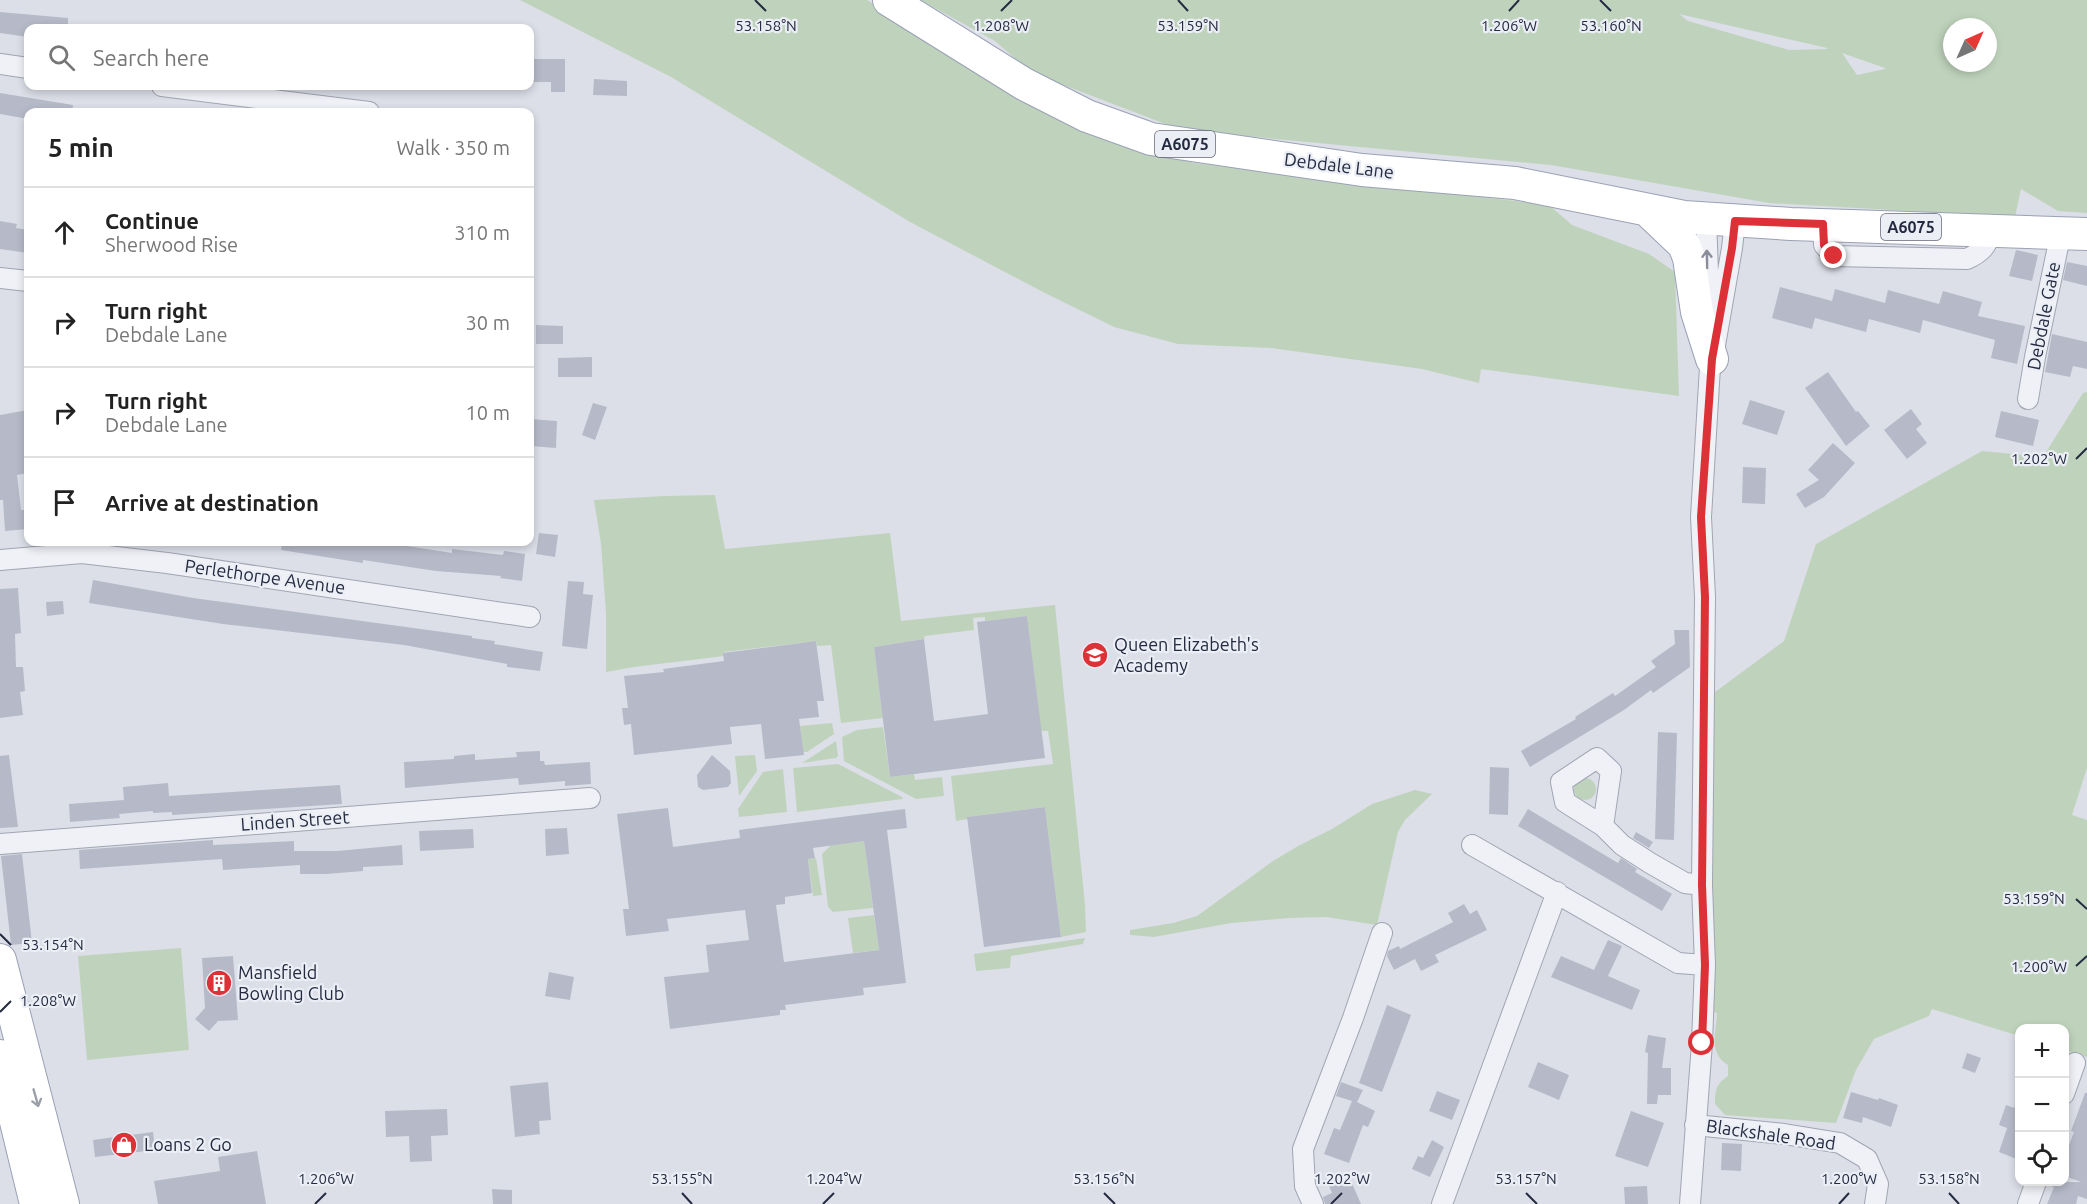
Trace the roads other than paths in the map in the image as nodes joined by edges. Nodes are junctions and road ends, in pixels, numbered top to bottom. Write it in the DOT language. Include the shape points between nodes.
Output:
graph roads {
  1 [pos="889,0"];
  2 [pos="0,64"];
  3 [pos="24,67"];
  4 [pos="194,90"];
  5 [pos="337,108"];
  6 [pos="1647,209"];
  7 [pos="1721,220"];
  8 [pos="2074,233"];
  9 [pos="0,278"];
  10 [pos="24,281"];
  11 [pos="1712,359"];
  12 [pos="2028,399"];
  13 [pos="0,560"];
  14 [pos="530,617"];
  15 [pos="590,798"];
  16 [pos="1603,826"];
  17 [pos="0,844"];
  18 [pos="1472,845"];
  19 [pos="1702,885"];
  20 [pos="1557,892"];
  21 [pos="1382,933"];
  22 [pos="0,960"];
  23 [pos="1705,965"];
  24 [pos="7,1053"];
  25 [pos="2075,1063"];
  26 [pos="2069,1080"];
  27 [pos="1695,1125"];
  28 [pos="2035,1186"];
  29 [pos="36,1204"];
  30 [pos="63,1204"];
  31 [pos="1313,1204"];
  32 [pos="1442,1204"];
  33 [pos="1690,1204"];
  34 [pos="1875,1204"];
  35 [pos="2028,1204"];
  1 -- 6 [label="main road, Debdale Lane / A6075" via="1024,84 1087,116 1151,139 1362,170 1515,183"];
  2 -- 3 [label="street"];
  4 -- 5 [label="street"];
  6 -- 7 [label="main road, Debdale Lane / A6075"];
  6 -- 11 [label="main road" via="1684,245 1697,312"];
  7 -- 8 [label="main road, Debdale Lane / A6075"];
  11 -- 7 [label="street, one-way"];
  7 -- 11 [label="street" via="1732,248"];
  8 -- 12 [label="street, Debdale Gate" via="2035,357"];
  9 -- 10 [label="street"];
  11 -- 19 [label="street" via="1701,517 1705,597"];
  13 -- 14 [label="street, Perlethorpe Avenue" via="82,553"];
  15 -- 17 [label="street, Linden Street"];
  16 -- 19 [label="street" via="1650,863 1685,883"];
  18 -- 20 [label="street"];
  19 -- 23 [label="street"];
  20 -- 23 [label="street" via="1678,963"];
  20 -- 32 [label="street"];
  21 -- 31 [label="street" via="1303,1149 1305,1186"];
  22 -- 24 [label="main road"];
  23 -- 27 [label="street"];
  24 -- 29 [label="main road"];
  24 -- 30 [label="main road, one-way"];
  25 -- 26 [label="street"];
  27 -- 33 [label="street"];
  27 -- 34 [label="street, Blackshale Road" via="1840,1143 1867,1159 1878,1184"];
  28 -- 35 [label="street"];
}
